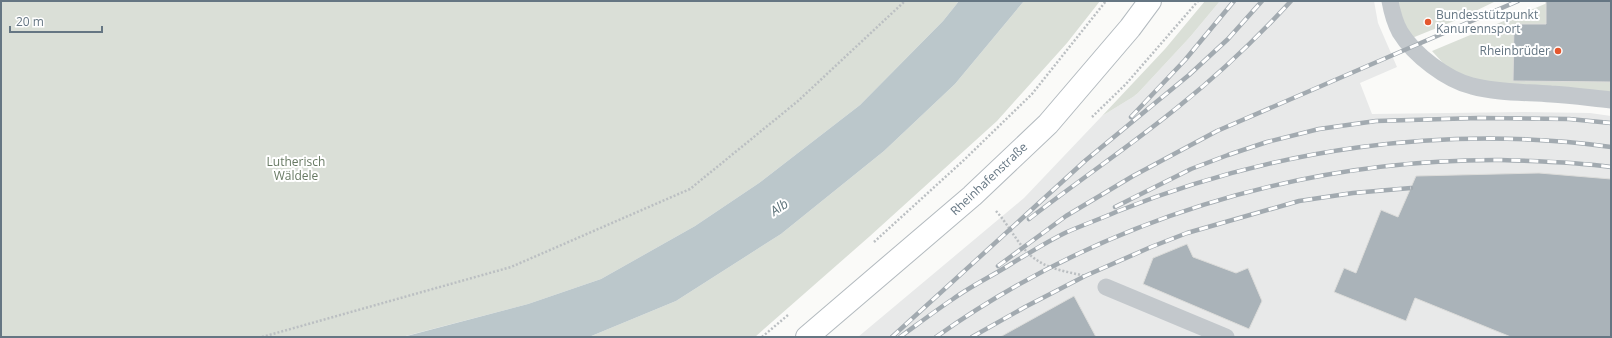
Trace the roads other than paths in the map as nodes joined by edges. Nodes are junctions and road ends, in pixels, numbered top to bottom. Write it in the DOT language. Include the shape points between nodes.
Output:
graph roads {
  1 [pos="1150,1"];
  2 [pos="1390,1"];
  3 [pos="1611,100"];
  4 [pos="1106,287"];
  5 [pos="807,337"];
  6 [pos="1226,337"];
  1 -- 5 [label="main road, Rheinhafenstraße" via="1048,124 972,196"];
  2 -- 3 [label="lane" via="1400,33 1434,67 1451,78 1472,86 1504,91"];
  4 -- 6 [label="lane"];
}
